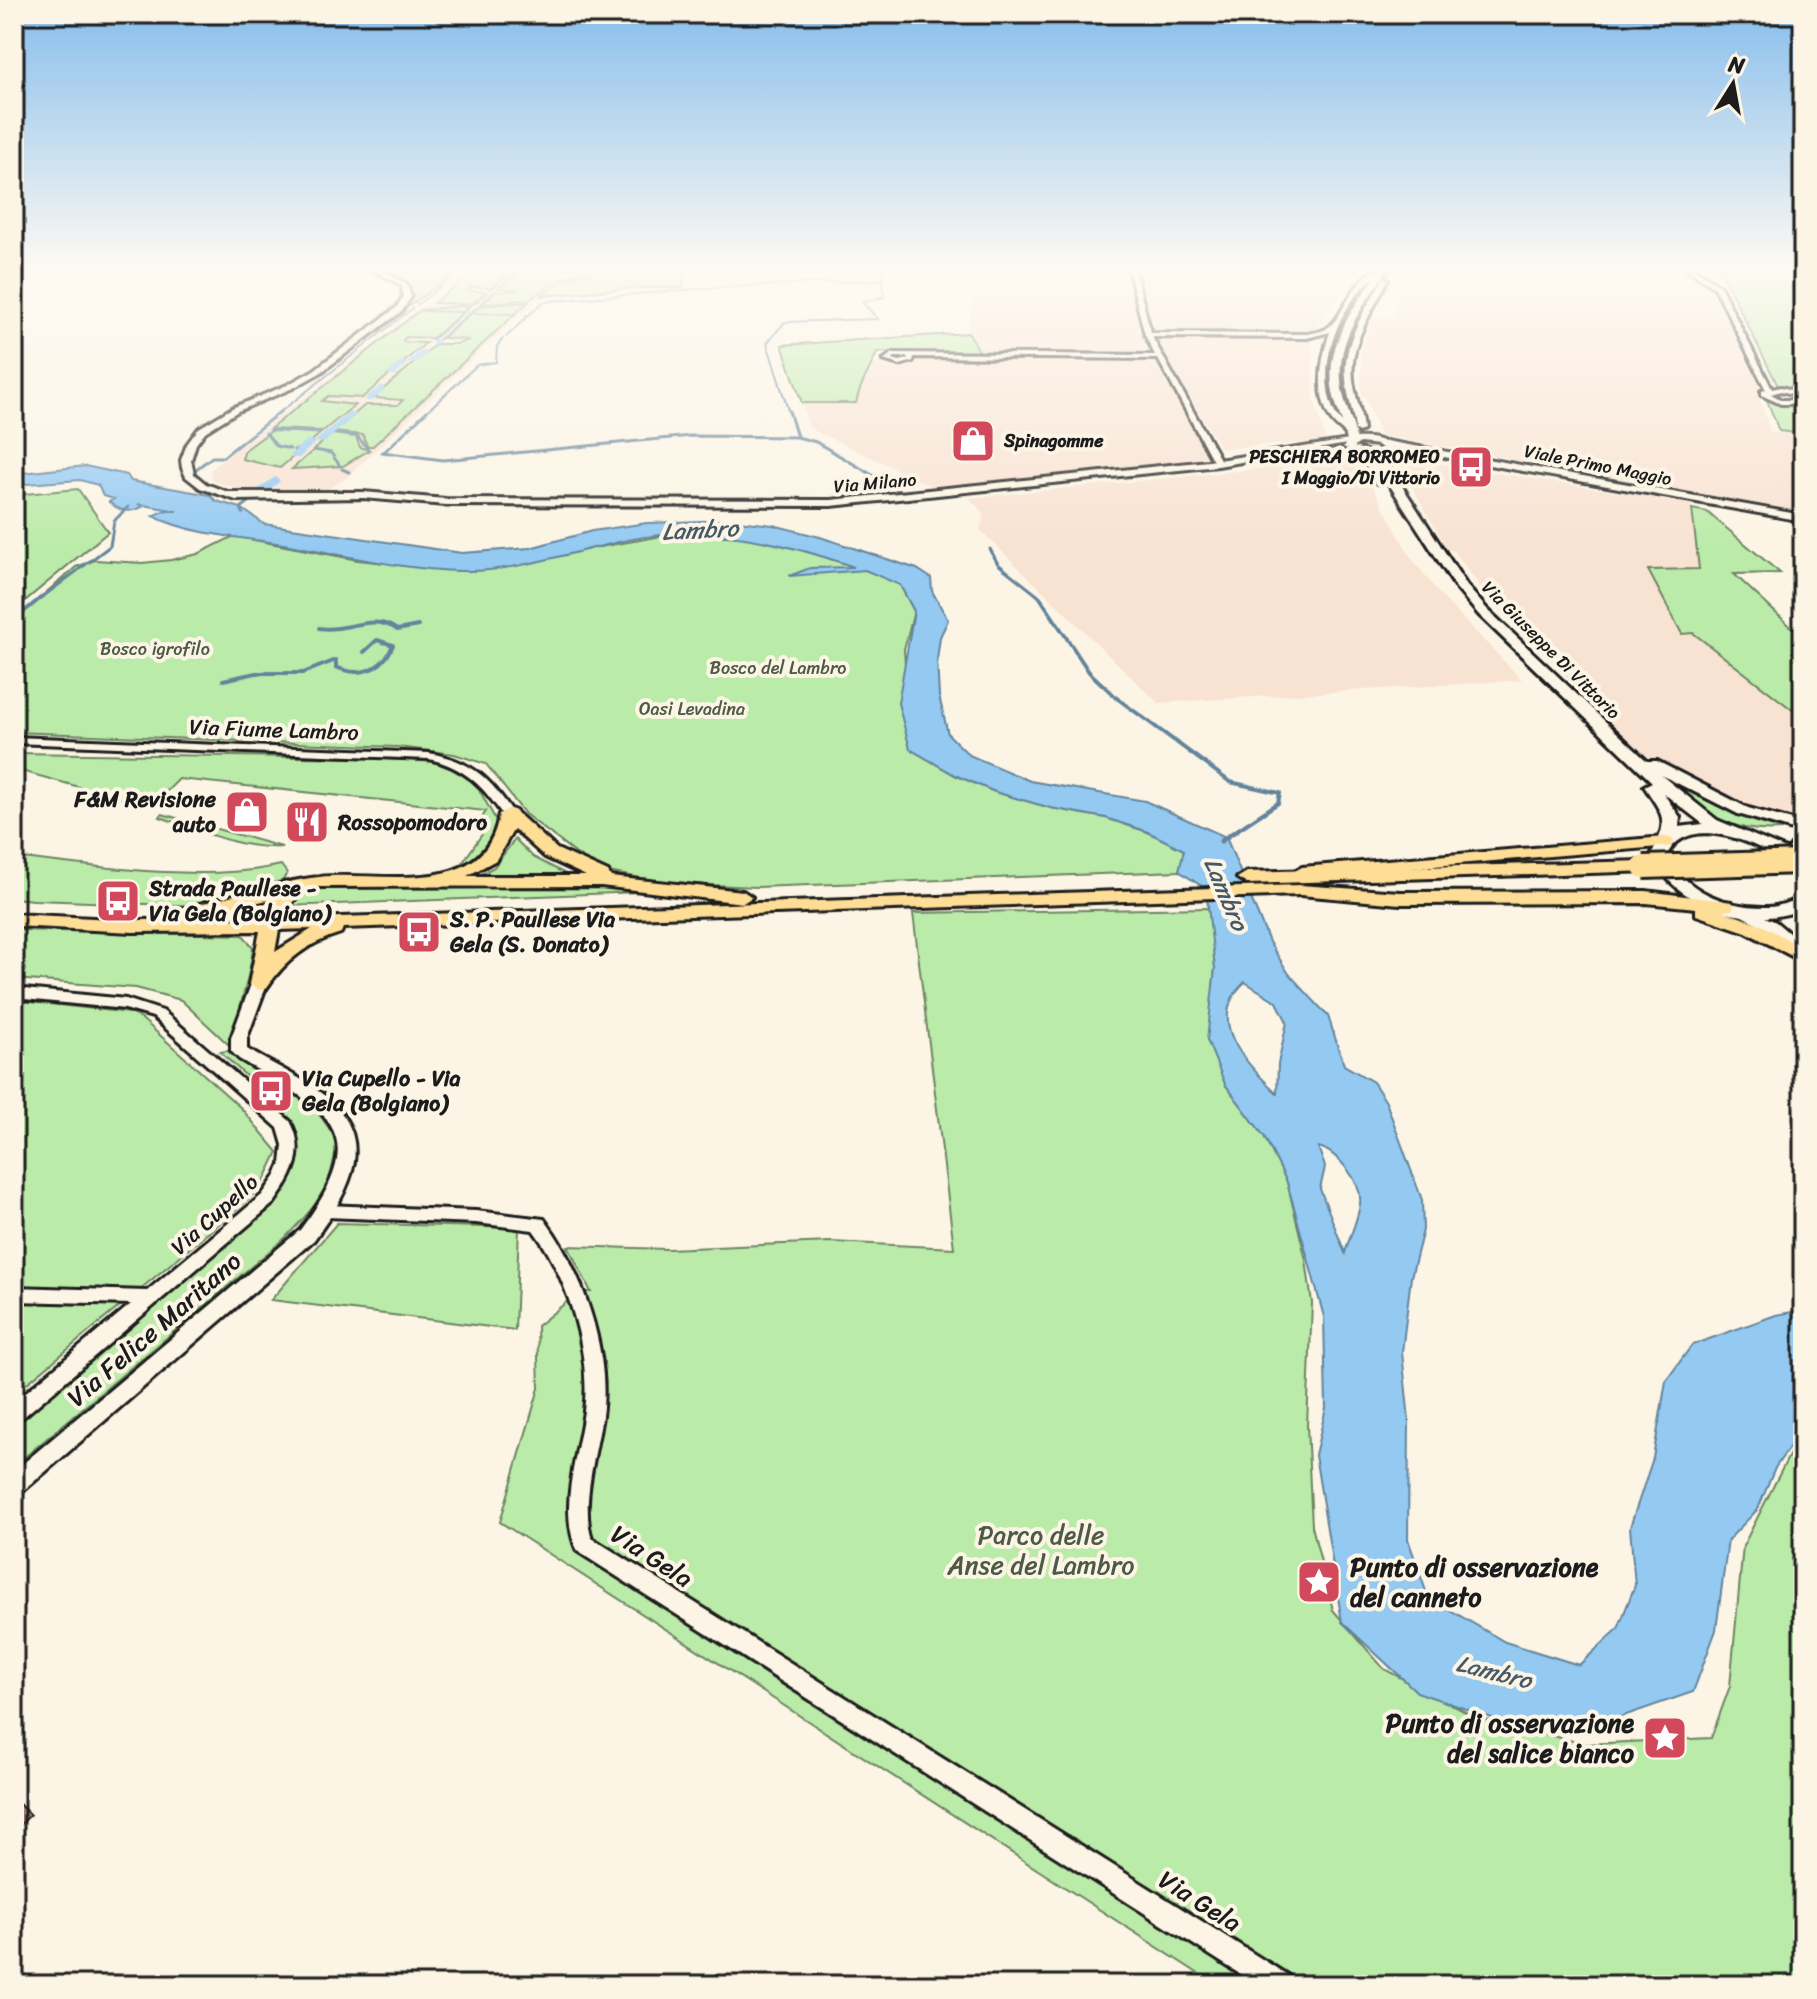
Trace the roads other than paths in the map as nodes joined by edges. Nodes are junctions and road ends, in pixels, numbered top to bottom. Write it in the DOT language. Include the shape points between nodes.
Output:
graph roads {
  1 [pos="330,361"];
  2 [pos="1162,361"];
  3 [pos="1326,361"];
  4 [pos="1338,361"];
  5 [pos="1350,361"];
  6 [pos="1755,361"];
  7 [pos="1769,390"];
  8 [pos="1803,395"];
  9 [pos="1803,402"];
  10 [pos="1353,437"];
  11 [pos="1384,448"];
  12 [pos="1361,454"];
  13 [pos="1279,456"];
  14 [pos="1218,463"];
  15 [pos="1803,521"];
  16 [pos="14,740"];
  17 [pos="1628,750"];
  18 [pos="508,814"];
  19 [pos="1803,830"];
  20 [pos="1744,835"];
  21 [pos="1668,840"];
  22 [pos="1803,842"];
  23 [pos="1802,866"];
  24 [pos="1648,872"];
  25 [pos="625,882"];
  26 [pos="398,883"];
  27 [pos="1250,885"];
  28 [pos="297,887"];
  29 [pos="1190,887"];
  30 [pos="1300,890"];
  31 [pos="743,897"];
  32 [pos="1552,897"];
  33 [pos="1802,905"];
  34 [pos="14,906"];
  35 [pos="1733,908"];
  36 [pos="183,914"];
  37 [pos="272,919"];
  38 [pos="14,920"];
  39 [pos="373,921"];
  40 [pos="1803,954"];
  41 [pos="259,984"];
  42 [pos="14,993"];
  43 [pos="326,1211"];
  44 [pos="14,1294"];
  45 [pos="151,1298"];
  46 [pos="14,1413"];
  47 [pos="14,1485"];
  48 [pos="1280,1985"];
  1 -- 14 [label="street, Via Milano" via="312,375 228,413 195,440 186,459 188,472 226,495 289,503 831,503"];
  2 -- 14 [label="street"];
  3 -- 10 [label="street, Via Giuseppe Di Vittorio" via="1332,419"];
  4 -- 10 [label="main road, Via Giuseppe Di Vittorio" via="1343,411"];
  5 -- 10 [label="street, Via Giuseppe Di Vittorio"];
  6 -- 7 [label="street"];
  7 -- 8 [label="street"];
  7 -- 9 [label="street" via="1765,395 1774,400"];
  10 -- 11 [label="main road"];
  10 -- 12 [label="main road, Via Giuseppe Di Vittorio" via="1349,449"];
  10 -- 13 [label="street, Via Milano"];
  11 -- 12 [label="main road"];
  11 -- 15 [label="street, Viale Primo Maggio"];
  11 -- 17 [label="main road, Via Giuseppe Di Vittorio" via="1385,470 1462,588"];
  12 -- 13 [label="street, Via Milano"];
  12 -- 21 [label="main road, Via Giuseppe Di Vittorio" via="1450,591 1663,799 1672,817"];
  13 -- 14 [label="street, Via Milano"];
  16 -- 18 [label="street, Via Fiume Lambro" via="429,756 478,774"];
  17 -- 19 [label="main road" via="1743,811"];
  17 -- 20 [label="main road, Via Giuseppe Di Vittorio" via="1696,812"];
  18 -- 25 [label="main road" via="561,860"];
  18 -- 26 [label="main road" via="504,840 484,861 443,877"];
  19 -- 20 [label="main road"];
  20 -- 21 [label="main road" via="1701,830"];
  20 -- 23 [label="main road, Via Giuseppe Di Vittorio"];
  21 -- 27 [label="main road"];
  21 -- 35 [label="main road, Via Giuseppe Di Vittorio" via="1659,855 1665,871 1689,891"];
  22 -- 23 [label="main road" via="1796,850"];
  23 -- 24 [label="highway"];
  24 -- 27 [label="highway"];
  24 -- 30 [label="highway"];
  25 -- 26 [label="main road"];
  25 -- 31 [label="main road"];
  26 -- 28 [label="main road" via="319,882"];
  27 -- 29 [label="main road"];
  27 -- 30 [label="main road"];
  28 -- 36 [label="main road"];
  28 -- 37 [label="main road" via="283,897"];
  29 -- 31 [label="main road"];
  29 -- 39 [label="main road"];
  30 -- 32 [label="main road" via="1400,898"];
  31 -- 37 [label="main road"];
  32 -- 35 [label="main road" via="1666,898"];
  32 -- 40 [label="main road" via="1631,900 1696,910 1753,928"];
  33 -- 35 [label="main road" via="1779,912"];
  34 -- 36 [label="main road"];
  35 -- 40 [label="street" via="1771,925"];
  36 -- 37 [label="main road"];
  37 -- 38 [label="main road" via="133,926"];
  37 -- 39 [label="main road"];
  37 -- 41 [label="main road"];
  39 -- 41 [label="main road" via="304,940 273,963"];
  41 -- 43 [label="street" via="239,1051 330,1109 349,1138 346,1172"];
  42 -- 45 [label="street, Via Cupello" via="151,1010 285,1125 292,1140 290,1165 268,1199"];
  43 -- 47 [label="street, Via Felice Maritano" via="307,1235"];
  43 -- 48 [label="street, Via Gela" via="538,1224 550,1239 587,1332 596,1396 578,1508 578,1535 584,1544"];
  44 -- 45 [label="street"];
  45 -- 46 [label="street, Via Cupello"];
}
